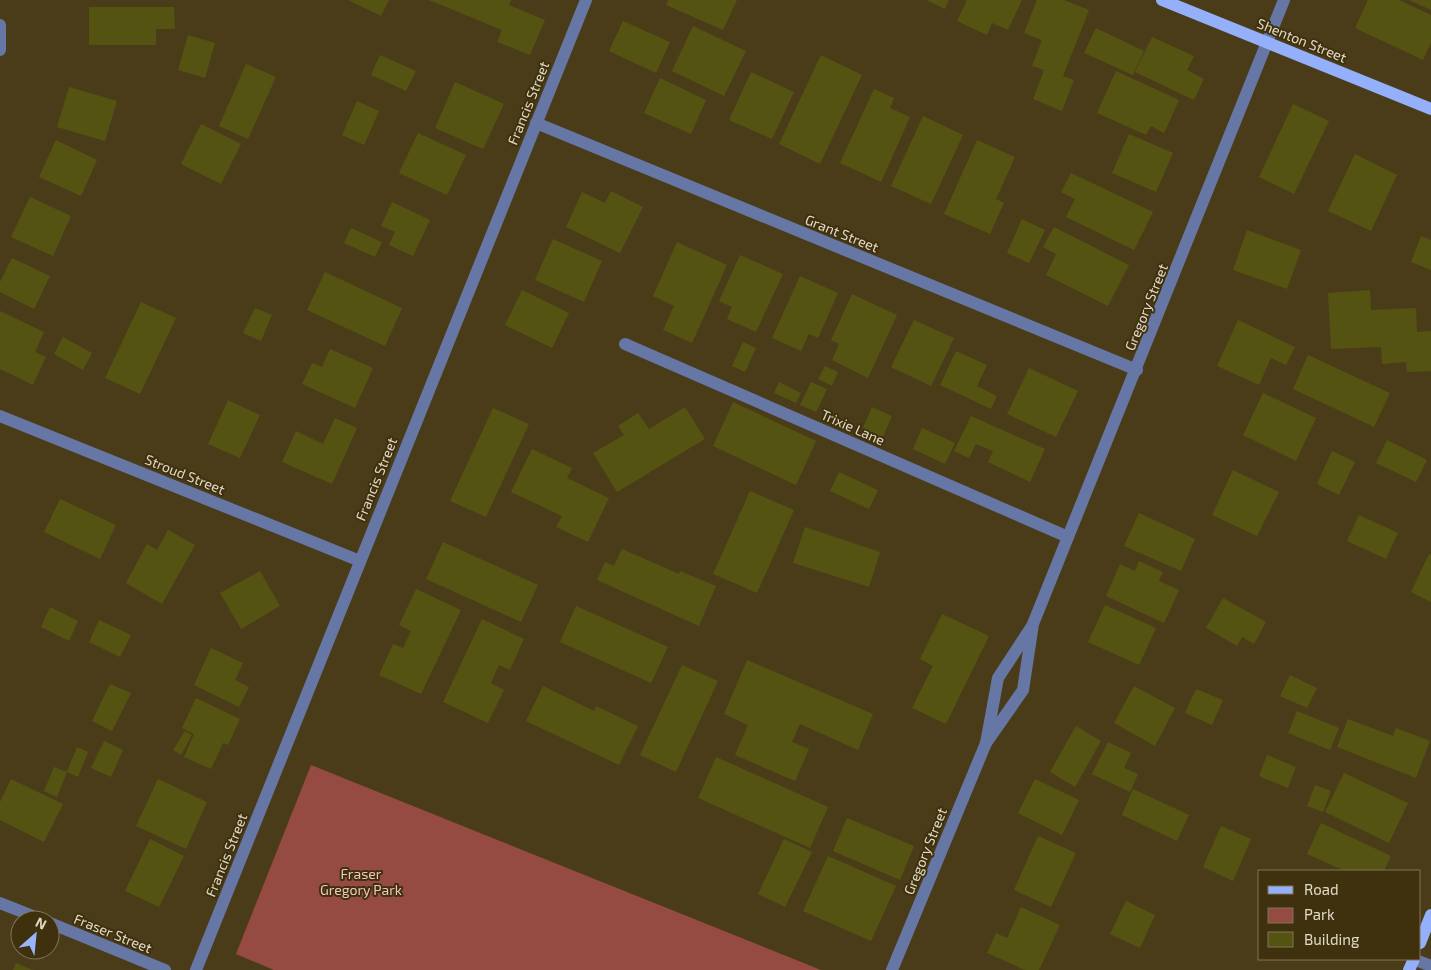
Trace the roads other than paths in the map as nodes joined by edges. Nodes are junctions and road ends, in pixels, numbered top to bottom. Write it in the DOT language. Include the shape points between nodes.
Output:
graph roads {
  1 [pos="586,0"];
  2 [pos="1162,0"];
  3 [pos="1284,0"];
  4 [pos="0,25"];
  5 [pos="1267,42"];
  6 [pos="0,50"];
  7 [pos="1431,109"];
  8 [pos="536,123"];
  9 [pos="625,344"];
  10 [pos="1137,370"];
  11 [pos="0,416"];
  12 [pos="1068,537"];
  13 [pos="360,561"];
  14 [pos="1033,624"];
  15 [pos="986,743"];
  16 [pos="0,902"];
  17 [pos="19,910"];
  18 [pos="1431,915"];
  19 [pos="60,927"];
  20 [pos="1421,940"];
  21 [pos="1416,960"];
  22 [pos="1431,966"];
  23 [pos="165,970"];
  24 [pos="196,970"];
  25 [pos="892,970"];
  1 -- 8 [label="street, Francis Street"];
  2 -- 5 [label="main road, Shenton Street"];
  3 -- 5 [label="street, Gregory Street"];
  4 -- 6 [label="street"];
  5 -- 7 [label="main road, Shenton Street"];
  5 -- 10 [label="street, Gregory Street"];
  8 -- 10 [label="street, Grant Street"];
  8 -- 13 [label="street, Francis Street"];
  9 -- 12 [label="street, Trixie Lane"];
  10 -- 12 [label="street, Gregory Street"];
  11 -- 13 [label="street, Stroud Street"];
  12 -- 14 [label="street, Gregory Street"];
  13 -- 24 [label="street, Francis Street"];
  14 -- 15 [label="street, Gregory Street" via="998,678"];
  14 -- 15 [label="street, Gregory Street" via="1023,690"];
  15 -- 25 [label="street, Gregory Street"];
  16 -- 17 [label="street"];
  18 -- 20 [label="main road"];
  19 -- 23 [label="street, Fraser Street"];
  21 -- 22 [label="street"];
}
